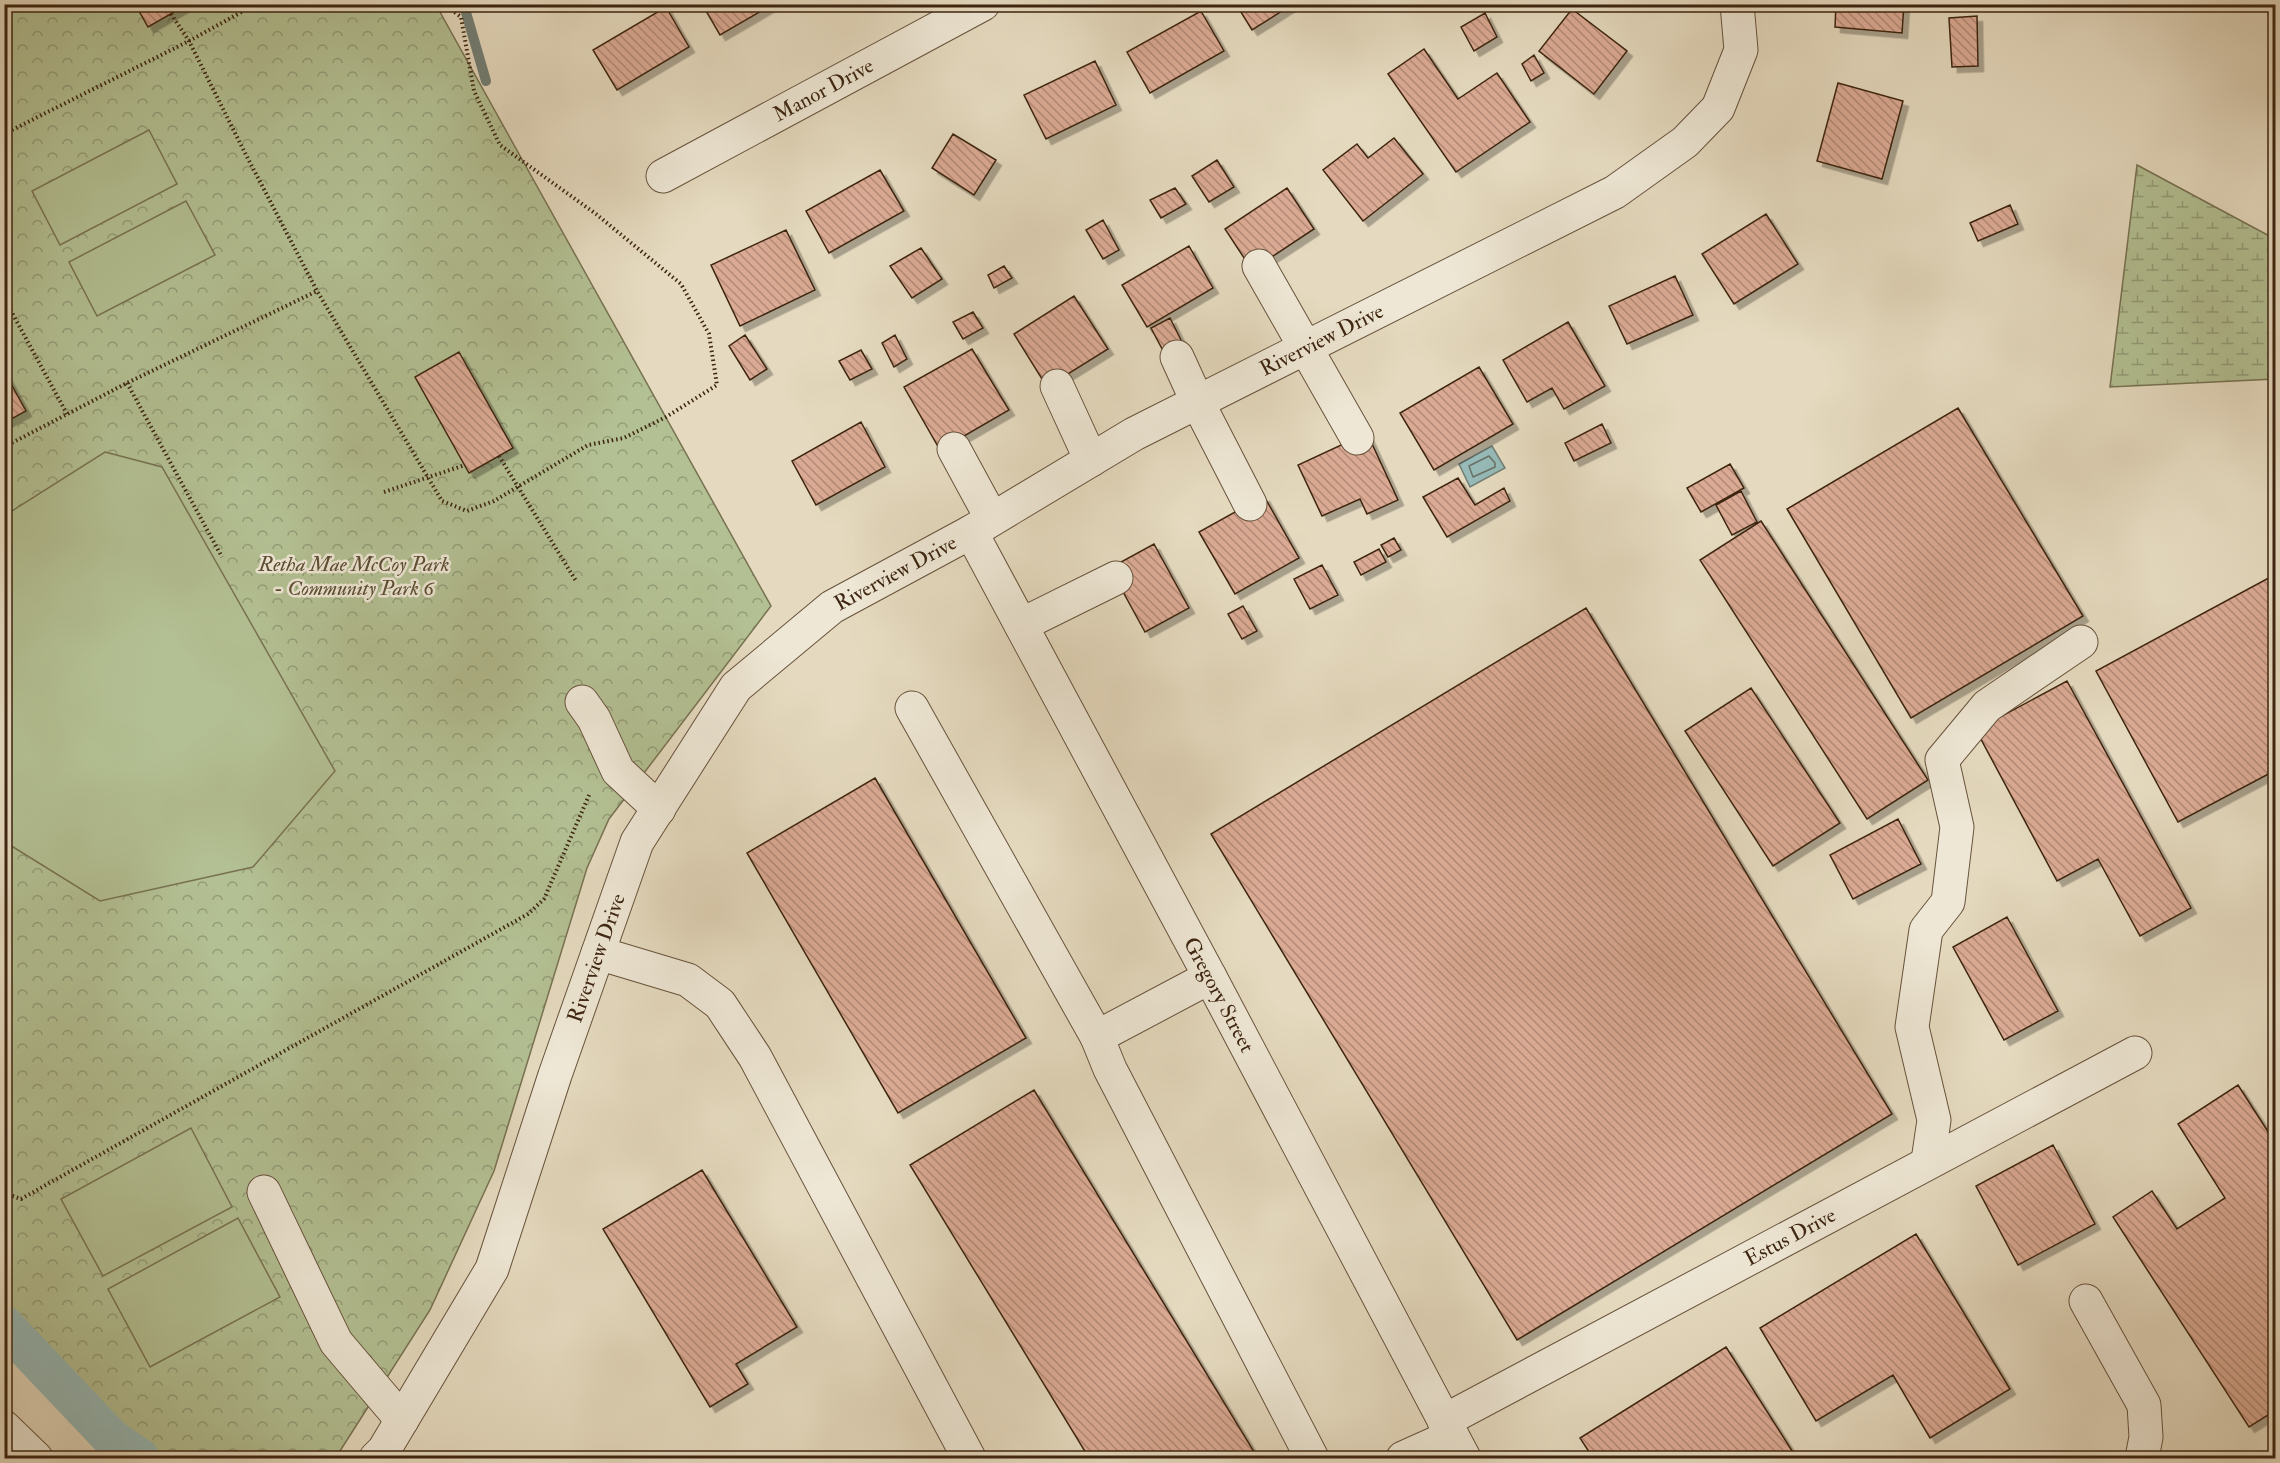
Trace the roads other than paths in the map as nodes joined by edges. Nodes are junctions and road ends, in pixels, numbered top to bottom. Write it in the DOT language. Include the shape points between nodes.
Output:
graph roads {
  1 [pos="983,4"];
  2 [pos="1737,4"];
  3 [pos="663,176"];
  4 [pos="1259,266"];
  5 [pos="1304,349"];
  6 [pos="1177,357"];
  7 [pos="1057,386"];
  8 [pos="1198,403"];
  9 [pos="1357,438"];
  10 [pos="954,449"];
  11 [pos="1091,460"];
  12 [pos="1250,504"];
  13 [pos="981,525"];
  14 [pos="1116,578"];
  15 [pos="1021,625"];
  16 [pos="2081,642"];
  17 [pos="582,702"];
  18 [pos="912,708"];
  19 [pos="658,809"];
  20 [pos="598,953"];
  21 [pos="1210,977"];
  22 [pos="1096,1037"];
  23 [pos="2135,1053"];
  24 [pos="1928,1161"];
  25 [pos="264,1192"];
  26 [pos="2086,1301"];
  27 [pos="402,1420"];
  28 [pos="4,1427"];
  29 [pos="1453,1438"];
  30 [pos="36,1458"];
  31 [pos="376,1458"];
  32 [pos="969,1458"];
  33 [pos="1312,1458"];
  34 [pos="1403,1458"];
  35 [pos="2142,1458"];
  1 -- 3 [label="street, Manor Drive"];
  2 -- 5 [label="street, Riverview Drive" via="1741,50 1718,108 1685,142 1615,192"];
  4 -- 5 [label="street"];
  5 -- 8 [label="street, Riverview Drive"];
  5 -- 9 [label="street"];
  6 -- 8 [label="street"];
  7 -- 11 [label="street"];
  8 -- 11 [label="street, Riverview Drive"];
  8 -- 12 [label="street"];
  10 -- 13 [label="street, Gregory Street"];
  11 -- 13 [label="street, Riverview Drive"];
  13 -- 15 [label="street, Gregory Street"];
  13 -- 19 [label="street, Riverview Drive" via="832,607 736,687"];
  14 -- 15 [label="street"];
  15 -- 21 [label="street, Gregory Street"];
  16 -- 24 [label="street" via="1987,706 1942,760 1957,827 1948,902 1926,930 1912,1027 1934,1120"];
  17 -- 19 [label="street" via="618,771"];
  18 -- 22 [label="street"];
  19 -- 20 [label="street, Riverview Drive" via="638,842"];
  20 -- 27 [label="street, Riverview Drive" via="492,1269"];
  20 -- 32 [label="street" via="688,980 720,1004 755,1057"];
  21 -- 22 [label="street"];
  21 -- 29 [label="street, Gregory Street"];
  22 -- 33 [label="street"];
  23 -- 24 [label="street, Estus Drive"];
  24 -- 29 [label="street, Estus Drive"];
  25 -- 27 [label="street" via="336,1342"];
  26 -- 35 [label="street" via="2144,1405 2146,1437"];
  27 -- 31 [label="street, Riverview Drive"];
  28 -- 30 [label="street"];
  29 -- 34 [label="street, Estus Drive"];
}
